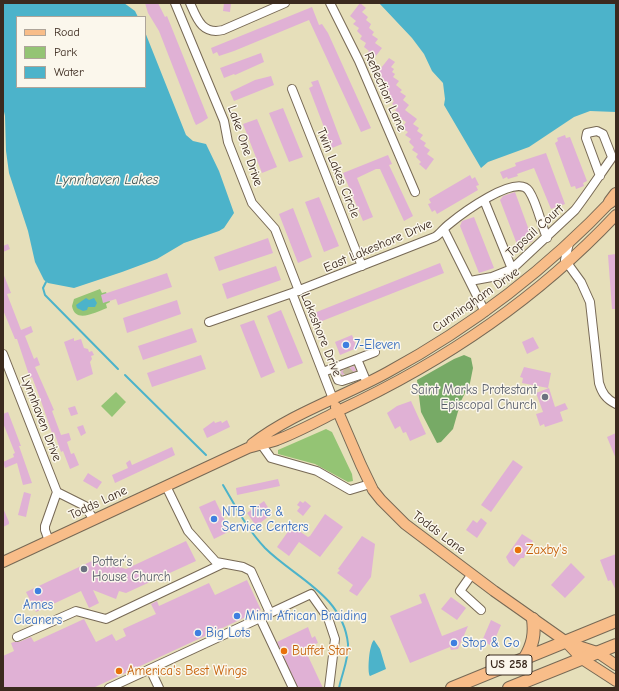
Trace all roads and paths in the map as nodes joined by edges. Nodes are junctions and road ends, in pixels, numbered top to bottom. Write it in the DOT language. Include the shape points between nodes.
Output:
graph roads {
  1 [pos="175,3"];
  2 [pos="190,3"];
  3 [pos="285,3"];
  4 [pos="330,3"];
  5 [pos="292,89"];
  6 [pos="600,176"];
  7 [pos="415,192"];
  8 [pos="614,197"];
  9 [pos="484,200"];
  10 [pos="616,215"];
  11 [pos="444,230"];
  12 [pos="547,238"];
  13 [pos="569,243"];
  14 [pos="567,264"];
  15 [pos="362,266"];
  16 [pos="512,269"];
  17 [pos="470,281"];
  18 [pos="296,292"];
  19 [pos="485,312"];
  20 [pos="209,322"];
  21 [pos="375,352"];
  22 [pos="3,354"];
  23 [pos="356,359"];
  24 [pos="333,368"];
  25 [pos="348,371"];
  26 [pos="323,372"];
  27 [pos="365,378"];
  28 [pos="333,399"];
  29 [pos="616,404"];
  30 [pos="337,412"];
  31 [pos="261,444"];
  32 [pos="248,448"];
  33 [pos="370,484"];
  34 [pos="166,486"];
  35 [pos="57,492"];
  36 [pos="94,520"];
  37 [pos="49,541"];
  38 [pos="3,562"];
  39 [pos="222,564"];
  40 [pos="472,574"];
  41 [pos="481,610"];
  42 [pos="270,613"];
  43 [pos="260,618"];
  44 [pos="533,619"];
  45 [pos="616,621"];
  46 [pos="17,637"];
  47 [pos="565,641"];
  48 [pos="616,645"];
  49 [pos="597,652"];
  50 [pos="525,658"];
  51 [pos="582,658"];
  52 [pos="616,664"];
  53 [pos="150,669"];
  54 [pos="616,682"];
  55 [pos="109,688"];
  56 [pos="159,688"];
  57 [pos="293,688"];
  58 [pos="329,688"];
  59 [pos="452,688"];
  60 [pos="509,688"];
  1 -- 18 [label="street, Lake One Drive" via="224,121 228,142 252,203 275,229"];
  2 -- 3 [label="street" via="201,26 213,31 223,30"];
  4 -- 7 [label="street, Reflection Lane" via="359,61"];
  5 -- 15 [label="street, Twin Lakes Circle"];
  6 -- 6 [label="street, Topsail Court" via="612,157 603,134 594,131 587,133 586,138"];
  6 -- 12 [label="street, Topsail Court" via="575,210"];
  8 -- 13 [label="main road, Cunningham Drive"];
  9 -- 11 [label="street, East Lakeshore Drive"];
  9 -- 12 [label="street, East Lakeshore Drive" via="510,188 525,188 529,191"];
  9 -- 16 [label="street"];
  10 -- 14 [label="main road, Cunningham Drive"];
  11 -- 15 [label="street, East Lakeshore Drive" via="434,237"];
  11 -- 17 [label="street"];
  12 -- 16 [label="street, Topsail Court"];
  13 -- 14 [label="street" via="565,257"];
  13 -- 19 [label="main road, Cunningham Drive" via="517,289"];
  14 -- 29 [label="street" via="587,291 598,383 608,400"];
  14 -- 30 [label="main road, Cunningham Drive" via="476,335 387,387"];
  15 -- 18 [label="street, East Lakeshore Drive"];
  16 -- 17 [label="street, Topsail Court" via="492,277"];
  17 -- 19 [label="street"];
  18 -- 20 [label="street, Lakeshore Drive"];
  18 -- 26 [label="street, Lakeshore Drive"];
  19 -- 27 [label="main road, Cunningham Drive" via="437,344"];
  21 -- 23 [label="street"];
  22 -- 35 [label="street, Lynnhaven Drive"];
  23 -- 25 [label="street"];
  23 -- 27 [label="street"];
  24 -- 25 [label="street"];
  24 -- 25 [label="street" via="338,380 346,381"];
  24 -- 26 [label="street"];
  25 -- 27 [label="street"];
  26 -- 28 [label="street, Lakeshore Drive"];
  27 -- 28 [label="main road, Cunningham Drive"];
  28 -- 30 [label="main road, Todds Lane"];
  28 -- 32 [label="main road, Todds Lane" via="270,430"];
  30 -- 31 [label="main road, Todds Lane" via="277,440"];
  30 -- 33 [label="main road, Todds Lane"];
  31 -- 32 [label="main road, Todds Lane"];
  31 -- 33 [label="street" via="271,458 317,471 350,490"];
  32 -- 34 [label="main road, Todds Lane"];
  33 -- 40 [label="main road, Todds Lane" via="381,500 405,524"];
  34 -- 36 [label="main road, Todds Lane"];
  34 -- 39 [label="street" via="188,532 216,562"];
  35 -- 36 [label="street" via="85,506"];
  35 -- 37 [label="street" via="45,530"];
  36 -- 37 [label="main road, Todds Lane"];
  37 -- 38 [label="main road, Todds Lane"];
  39 -- 42 [label="street" via="243,567 251,571"];
  39 -- 46 [label="street" via="106,619 76,611"];
  40 -- 41 [label="street" via="460,591"];
  40 -- 44 [label="main road, Todds Lane"];
  42 -- 43 [label="street"];
  42 -- 58 [label="street" via="311,594 328,618 335,639"];
  43 -- 53 [label="street"];
  43 -- 57 [label="street"];
  44 -- 47 [label="main road, Todds Lane"];
  44 -- 50 [label="highway" via="533,640"];
  45 -- 47 [label="highway, US 258"];
  47 -- 49 [label="main road"];
  47 -- 50 [label="highway, US 258"];
  47 -- 51 [label="main road"];
  48 -- 49 [label="highway, US 258"];
  49 -- 51 [label="highway, US 258"];
  49 -- 52 [label="main road"];
  50 -- 59 [label="highway, US 258"];
  51 -- 54 [label="main road"];
  51 -- 60 [label="highway, US 258"];
  53 -- 55 [label="street"];
  53 -- 56 [label="street"];
}
